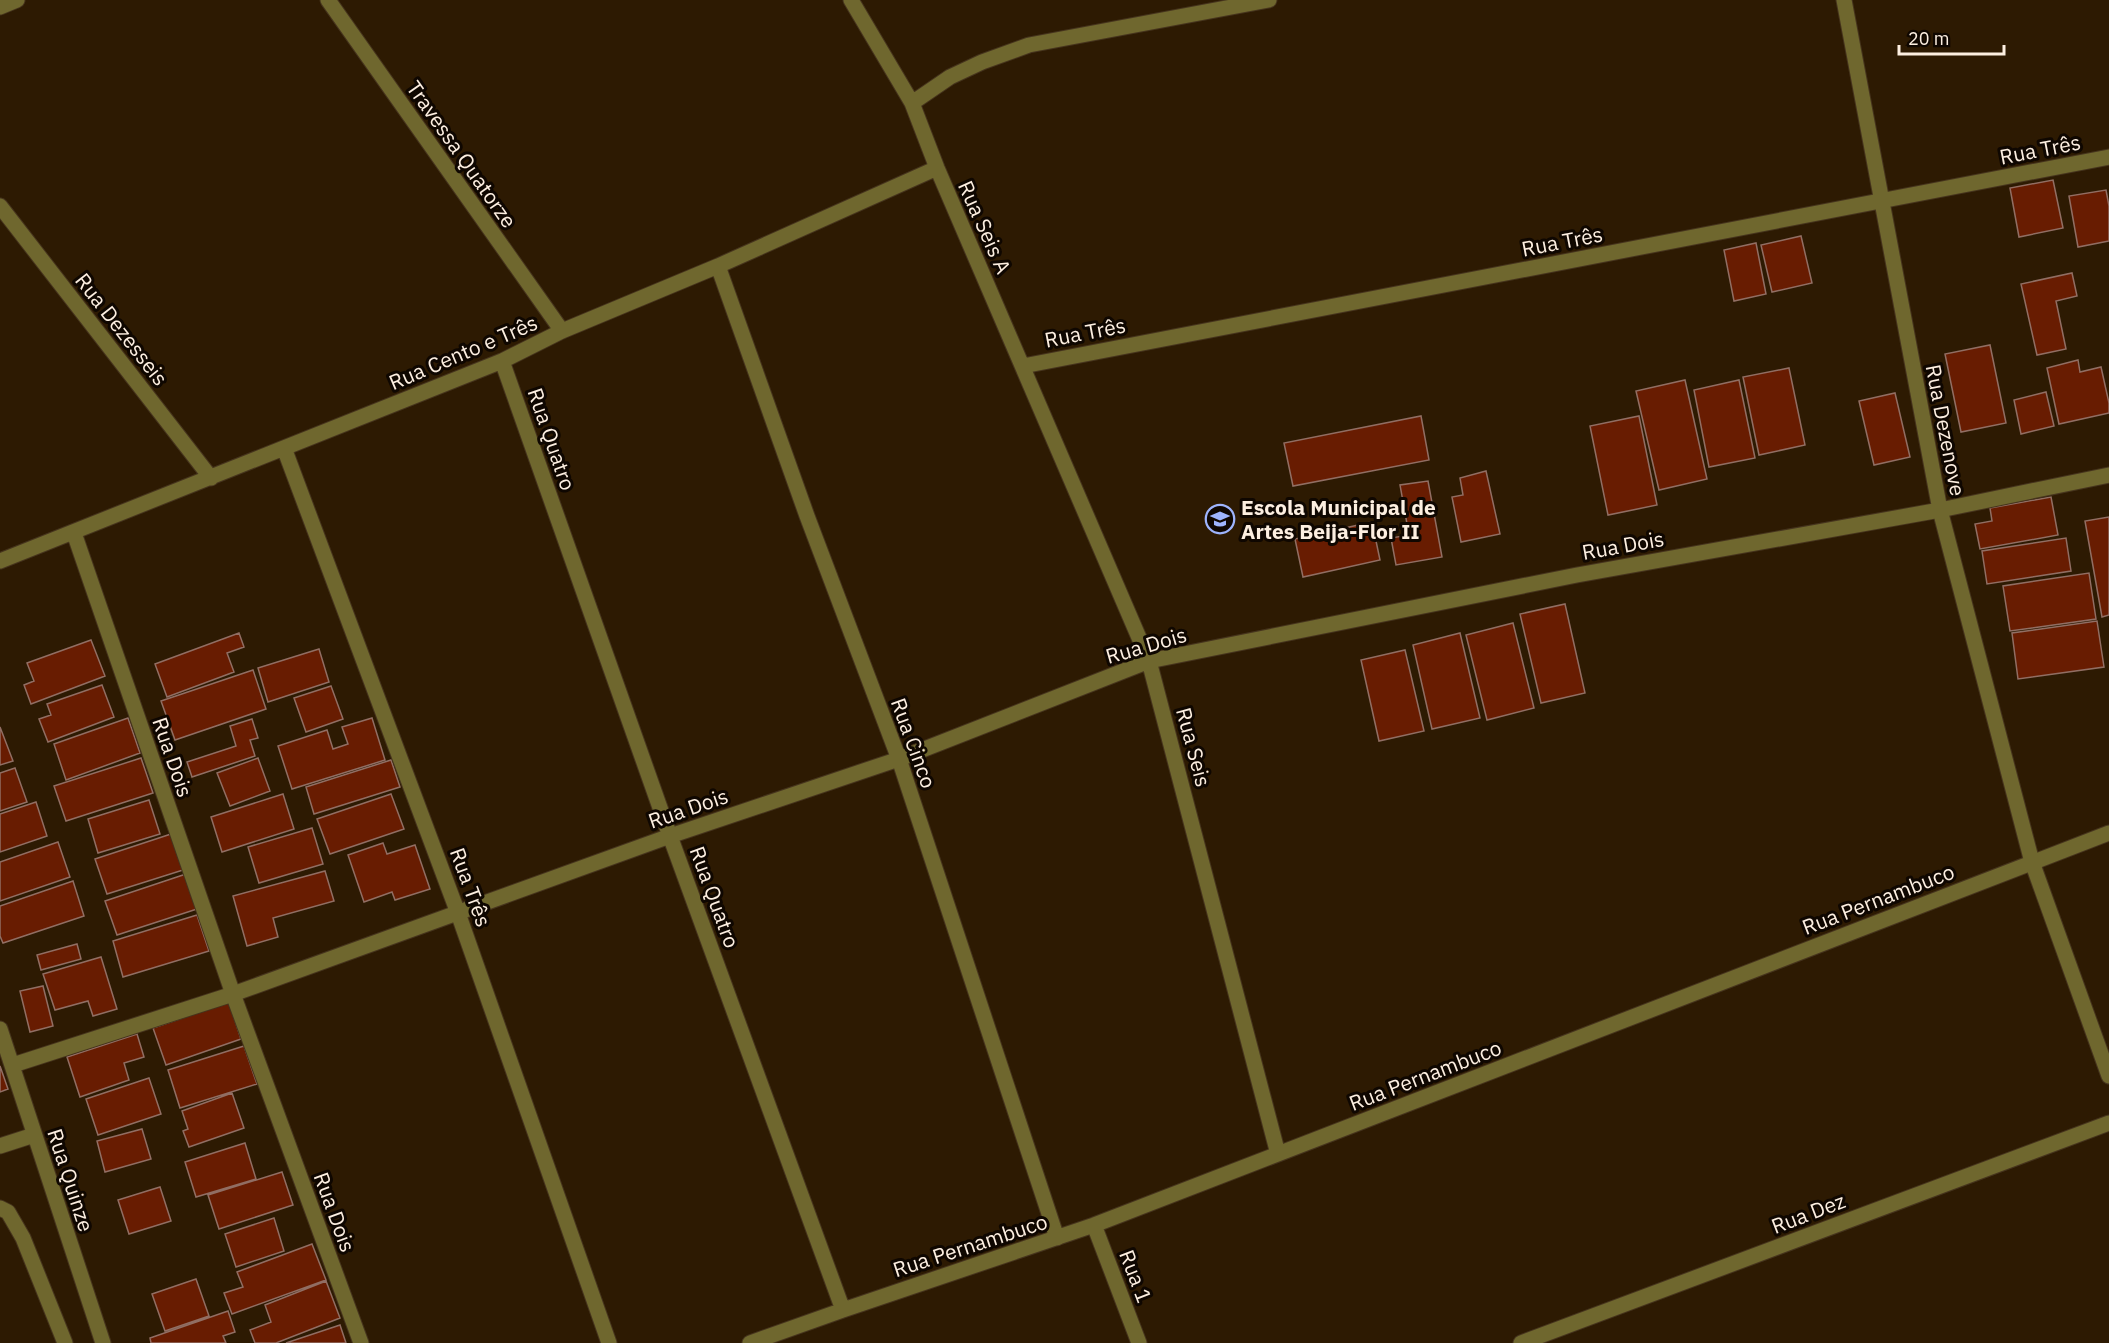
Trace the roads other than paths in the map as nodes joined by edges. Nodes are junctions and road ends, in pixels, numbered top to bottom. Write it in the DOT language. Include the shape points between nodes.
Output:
graph roads {
  1 [pos="17,0"];
  2 [pos="328,0"];
  3 [pos="851,0"];
  4 [pos="1269,0"];
  5 [pos="1844,0"];
  6 [pos="0,7"];
  7 [pos="912,103"];
  8 [pos="2109,157"];
  9 [pos="937,168"];
  10 [pos="1881,201"];
  11 [pos="0,206"];
  12 [pos="718,266"];
  13 [pos="562,332"];
  14 [pos="502,361"];
  15 [pos="1023,366"];
  16 [pos="284,448"];
  17 [pos="2109,475"];
  18 [pos="211,478"];
  19 [pos="1940,510"];
  20 [pos="74,533"];
  21 [pos="0,561"];
  22 [pos="1149,661"];
  23 [pos="899,759"];
  24 [pos="2109,833"];
  25 [pos="670,836"];
  26 [pos="2032,862"];
  27 [pos="458,913"];
  28 [pos="233,994"];
  29 [pos="0,1029"];
  30 [pos="13,1065"];
  31 [pos="2109,1076"];
  32 [pos="2109,1123"];
  33 [pos="34,1135"];
  34 [pos="0,1146"];
  35 [pos="1278,1154"];
  36 [pos="0,1208"];
  37 [pos="1094,1225"];
  38 [pos="1058,1238"];
  39 [pos="843,1310"];
  40 [pos="1548,1338"];
  41 [pos="65,1343"];
  42 [pos="103,1343"];
  43 [pos="361,1343"];
  44 [pos="609,1343"];
  45 [pos="750,1343"];
  46 [pos="1139,1343"];
  47 [pos="1521,1343"];
  1 -- 6 [label="street"];
  2 -- 13 [label="street, Travessa Quatorze"];
  3 -- 7 [label="street, Rua Seis A"];
  4 -- 7 [label="street" via="1029,45 950,77"];
  5 -- 10 [label="street, Rua Dezenove"];
  7 -- 9 [label="street, Rua Seis A"];
  8 -- 10 [label="street, Rua Três"];
  9 -- 12 [label="street, Rua Cento e Três"];
  9 -- 15 [label="street, Rua Seis A"];
  10 -- 15 [label="street, Rua Três"];
  10 -- 19 [label="street, Rua Dezenove"];
  11 -- 18 [label="street, Rua Dezesseis"];
  12 -- 13 [label="street, Rua Cento e Três"];
  12 -- 23 [label="street, Rua Cinco"];
  13 -- 14 [label="street, Rua Cento e Três"];
  14 -- 16 [label="street, Rua Cento e Três"];
  14 -- 25 [label="street, Rua Quatro"];
  15 -- 22 [label="street, Rua Seis"];
  16 -- 18 [label="street, Rua Cento e Três"];
  16 -- 27 [label="street, Rua Três"];
  17 -- 19 [label="street, Rua Dois"];
  18 -- 20 [label="street, Rua Cento e Três"];
  19 -- 22 [label="street, Rua Dois" via="1577,574"];
  19 -- 26 [label="street, Rua Dezenove"];
  20 -- 21 [label="street, Rua Cento e Três"];
  20 -- 28 [label="street, Rua Dois"];
  22 -- 23 [label="street, Rua Dois"];
  22 -- 35 [label="street, Rua Seis"];
  23 -- 25 [label="street, Rua Dois"];
  23 -- 38 [label="street, Rua Cinco"];
  24 -- 26 [label="street, Rua Pernambuco"];
  25 -- 27 [label="street, Rua Dois"];
  25 -- 39 [label="street, Rua Quatro"];
  26 -- 31 [label="street, Rua Dezenove"];
  26 -- 35 [label="street, Rua Pernambuco"];
  27 -- 28 [label="street, Rua Dois"];
  27 -- 44 [label="street, Rua Três"];
  28 -- 30 [label="street, Rua Dois"];
  28 -- 43 [label="street, Rua Dois"];
  29 -- 30 [label="street, Rua Quinze"];
  30 -- 33 [label="street, Rua Quinze"];
  32 -- 40 [label="street, Rua Dez"];
  33 -- 34 [label="street"];
  33 -- 42 [label="street, Rua Quinze"];
  35 -- 37 [label="street, Rua Pernambuco"];
  36 -- 41 [label="street" via="8,1212 23,1238"];
  37 -- 38 [label="street, Rua Pernambuco"];
  37 -- 46 [label="street, Rua 1"];
  38 -- 39 [label="street, Rua Pernambuco"];
  39 -- 45 [label="street, Rua Pernambuco"];
  40 -- 47 [label="street, Rua Dez"];
}
